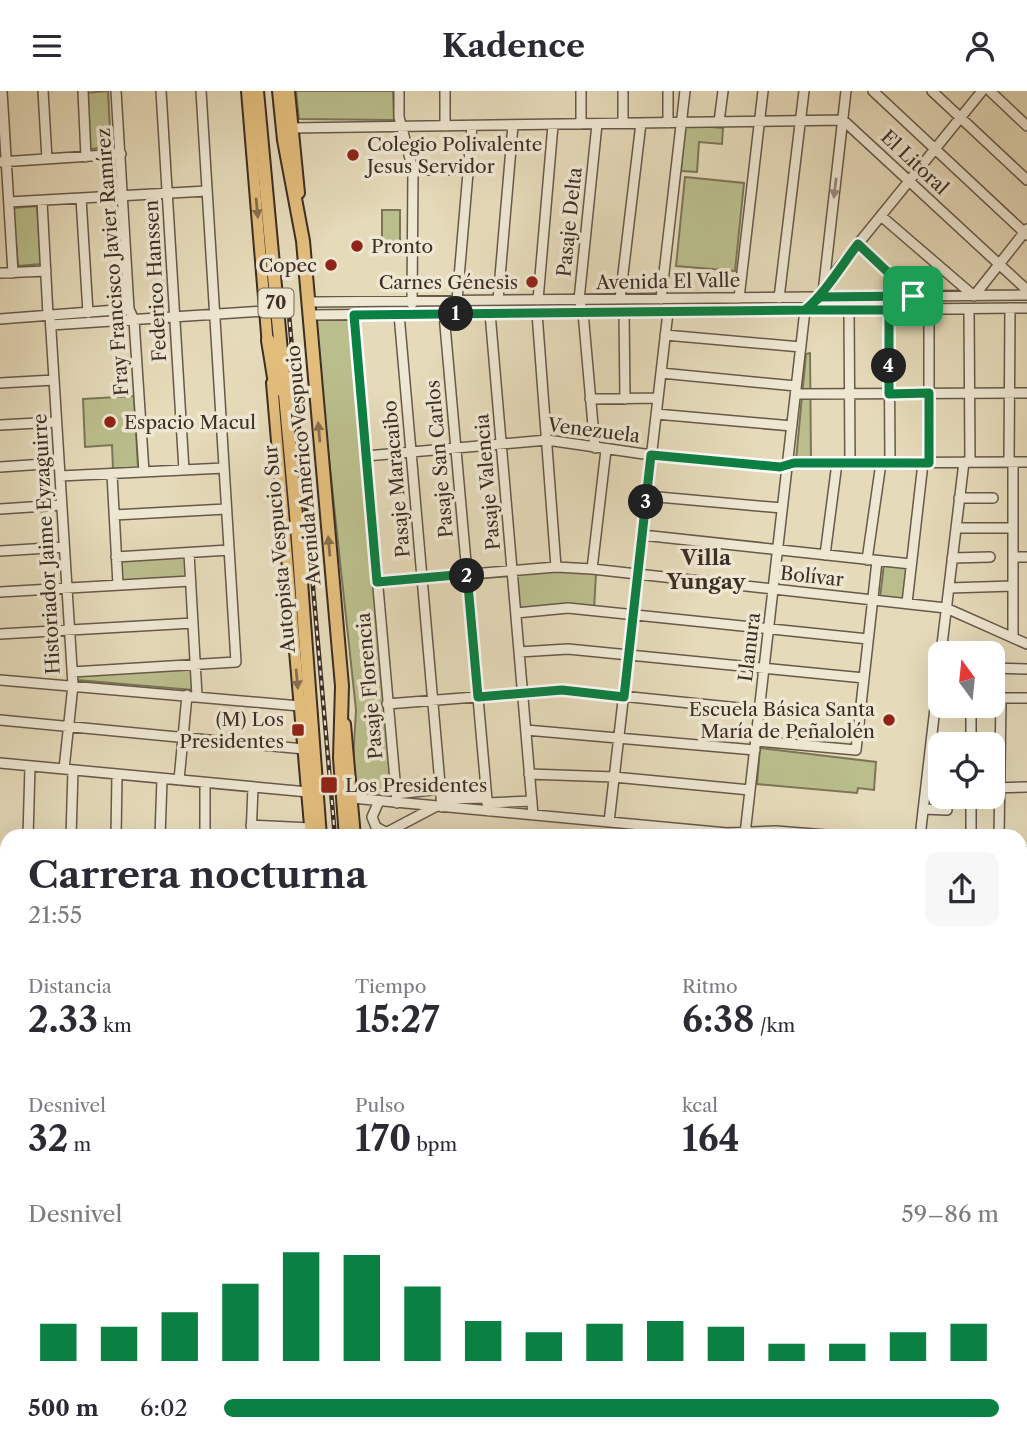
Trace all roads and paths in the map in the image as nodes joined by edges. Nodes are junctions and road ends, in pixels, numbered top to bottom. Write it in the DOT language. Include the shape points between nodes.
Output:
graph roads {
  1 [pos="2,91"];
  2 [pos="43,91"];
  3 [pos="83,91"];
  4 [pos="116,91"];
  5 [pos="161,91"];
  6 [pos="201,91"];
  7 [pos="247,91"];
  8 [pos="257,91"];
  9 [pos="279,91"];
  10 [pos="289,91"];
  11 [pos="399,91"];
  12 [pos="445,91"];
  13 [pos="581,91"];
  14 [pos="623,91"];
  15 [pos="668,91"];
  16 [pos="685,91"];
  17 [pos="723,91"];
  18 [pos="763,91"];
  19 [pos="804,91"];
  20 [pos="846,91"];
  21 [pos="873,91"];
  22 [pos="932,91"];
  23 [pos="982,91"];
  24 [pos="990,91"];
  25 [pos="960,118"];
  26 [pos="843,120"];
  27 [pos="760,121"];
  28 [pos="800,121"];
  29 [pos="719,122"];
  30 [pos="641,123"];
  31 [pos="668,123"];
  32 [pos="682,123"];
  33 [pos="581,124"];
  34 [pos="597,124"];
  35 [pos="623,124"];
  36 [pos="513,125"];
  37 [pos="553,125"];
  38 [pos="445,126"];
  39 [pos="472,126"];
  40 [pos="1027,126"];
  41 [pos="402,127"];
  42 [pos="292,128"];
  43 [pos="935,149"];
  44 [pos="121,154"];
  45 [pos="86,156"];
  46 [pos="47,159"];
  47 [pos="3,161"];
  48 [pos="413,170"];
  49 [pos="468,170"];
  50 [pos="1027,180"];
  51 [pos="909,181"];
  52 [pos="207,191"];
  53 [pos="167,193"];
  54 [pos="124,196"];
  55 [pos="81,198"];
  56 [pos="42,201"];
  57 [pos="9,202"];
  58 [pos="881,216"];
  59 [pos="1026,232"];
  60 [pos="303,241"];
  61 [pos="858,244"];
  62 [pos="1000,265"];
  63 [pos="46,271"];
  64 [pos="0,273"];
  65 [pos="13,273"];
  66 [pos="824,286"];
  67 [pos="1027,293"];
  68 [pos="913,296"];
  69 [pos="974,296"];
  70 [pos="820,297"];
  71 [pos="740,298"];
  72 [pos="779,298"];
  73 [pos="620,299"];
  74 [pos="661,299"];
  75 [pos="498,300"];
  76 [pos="538,300"];
  77 [pos="579,300"];
  78 [pos="412,301"];
  79 [pos="457,301"];
  80 [pos="354,302"];
  81 [pos="1027,308"];
  82 [pos="129,309"];
  83 [pos="309,309"];
  84 [pos="929,309"];
  85 [pos="972,309"];
  86 [pos="1010,309"];
  87 [pos="805,310"];
  88 [pos="849,310"];
  89 [pos="889,310"];
  90 [pos="265,311"];
  91 [pos="583,312"];
  92 [pos="624,312"];
  93 [pos="668,312"];
  94 [pos="88,313"];
  95 [pos="490,313"];
  96 [pos="537,313"];
  97 [pos="382,314"];
  98 [pos="399,314"];
  99 [pos="413,314"];
  100 [pos="444,314"];
  101 [pos="215,315"];
  102 [pos="354,315"];
  103 [pos="174,318"];
  104 [pos="0,319"];
  105 [pos="50,319"];
  106 [pos="134,320"];
  107 [pos="665,335"];
  108 [pos="268,340"];
  109 [pos="801,347"];
  110 [pos="661,373"];
  111 [pos="54,380"];
  112 [pos="0,383"];
  113 [pos="796,390"];
  114 [pos="929,393"];
  115 [pos="970,393"];
  116 [pos="1009,393"];
  117 [pos="1027,393"];
  118 [pos="849,394"];
  119 [pos="889,394"];
  120 [pos="658,398"];
  121 [pos="590,399"];
  122 [pos="625,399"];
  123 [pos="656,414"];
  124 [pos="57,422"];
  125 [pos="0,425"];
  126 [pos="792,426"];
  127 [pos="547,440"];
  128 [pos="501,444"];
  129 [pos="456,448"];
  130 [pos="594,449"];
  131 [pos="606,450"];
  132 [pos="411,452"];
  133 [pos="651,455"];
  134 [pos="366,456"];
  135 [pos="967,462"];
  136 [pos="1011,462"];
  137 [pos="1027,462"];
  138 [pos="837,463"];
  139 [pos="850,463"];
  140 [pos="885,463"];
  141 [pos="926,463"];
  142 [pos="59,464"];
  143 [pos="787,465"];
  144 [pos="0,467"];
  145 [pos="224,468"];
  146 [pos="184,470"];
  147 [pos="144,472"];
  148 [pos="112,474"];
  149 [pos="60,477"];
  150 [pos="647,496"];
  151 [pos="959,498"];
  152 [pos="993,498"];
  153 [pos="61,505"];
  154 [pos="782,508"];
  155 [pos="0,509"];
  156 [pos="226,509"];
  157 [pos="296,515"];
  158 [pos="114,516"];
  159 [pos="956,528"];
  160 [pos="1013,528"];
  161 [pos="642,535"];
  162 [pos="64,547"];
  163 [pos="778,549"];
  164 [pos="229,550"];
  165 [pos="0,551"];
  166 [pos="189,552"];
  167 [pos="825,555"];
  168 [pos="116,557"];
  169 [pos="990,557"];
  170 [pos="1027,557"];
  171 [pos="952,558"];
  172 [pos="1013,558"];
  173 [pos="872,560"];
  174 [pos="911,565"];
  175 [pos="556,567"];
  176 [pos="592,569"];
  177 [pos="512,570"];
  178 [pos="467,574"];
  179 [pos="638,575"];
  180 [pos="422,578"];
  181 [pos="190,580"];
  182 [pos="377,582"];
  183 [pos="118,585"];
  184 [pos="1013,586"];
  185 [pos="66,588"];
  186 [pos="949,588"];
  187 [pos="773,589"];
  188 [pos="0,592"];
  189 [pos="873,600"];
  190 [pos="907,603"];
  191 [pos="946,608"];
  192 [pos="516,614"];
  193 [pos="633,616"];
  194 [pos="193,623"];
  195 [pos="768,629"];
  196 [pos="69,630"];
  197 [pos="0,634"];
  198 [pos="1013,638"];
  199 [pos="868,639"];
  200 [pos="942,641"];
  201 [pos="1027,644"];
  202 [pos="519,652"];
  203 [pos="628,655"];
  204 [pos="195,665"];
  205 [pos="764,668"];
  206 [pos="1005,668"];
  207 [pos="1027,669"];
  208 [pos="72,672"];
  209 [pos="864,678"];
  210 [pos="0,680"];
  211 [pos="72,685"];
  212 [pos="342,686"];
  213 [pos="523,693"];
  214 [pos="192,696"];
  215 [pos="478,697"];
  216 [pos="624,697"];
  217 [pos="1005,698"];
  218 [pos="1027,698"];
  219 [pos="432,701"];
  220 [pos="387,704"];
  221 [pos="300,706"];
  222 [pos="759,710"];
  223 [pos="0,720"];
  224 [pos="69,727"];
  225 [pos="526,730"];
  226 [pos="183,737"];
  227 [pos="619,738"];
  228 [pos="755,746"];
  229 [pos="304,749"];
  230 [pos="0,763"];
  231 [pos="30,766"];
  232 [pos="69,770"];
  233 [pos="928,770"];
  234 [pos="529,773"];
  235 [pos="117,774"];
  236 [pos="614,777"];
  237 [pos="927,778"];
  238 [pos="162,779"];
  239 [pos="179,780"];
  240 [pos="205,783"];
  241 [pos="253,787"];
  242 [pos="1027,787"];
  243 [pos="1005,788"];
  244 [pos="440,789"];
  245 [pos="750,790"];
  246 [pos="307,792"];
  247 [pos="396,798"];
  248 [pos="352,799"];
  249 [pos="379,801"];
  250 [pos="532,801"];
  251 [pos="440,804"];
  252 [pos="487,804"];
  253 [pos="923,809"];
  254 [pos="971,809"];
  255 [pos="997,809"];
  256 [pos="947,810"];
  257 [pos="533,815"];
  258 [pos="609,822"];
  259 [pos="251,825"];
  260 [pos="28,829"];
  261 [pos="71,829"];
  262 [pos="116,829"];
  263 [pos="160,829"];
  264 [pos="205,829"];
  265 [pos="251,829"];
  266 [pos="279,829"];
  267 [pos="313,829"];
  268 [pos="314,829"];
  269 [pos="345,829"];
  270 [pos="354,829"];
  271 [pos="378,829"];
  272 [pos="392,829"];
  273 [pos="688,829"];
  274 [pos="746,829"];
  275 [pos="921,829"];
  276 [pos="971,829"];
  277 [pos="999,829"];
  1 -- 47 [label="street"];
  2 -- 46 [label="street"];
  3 -- 45 [label="street"];
  4 -- 44 [label="street, Fray Francisco Javier Ramírez"];
  5 -- 53 [label="street, Federico Hanssen"];
  6 -- 52 [label="street"];
  7 -- 90 [label="main road, Avenida Américo Vespucio, one-way"];
  8 -- 157 [label="highway, Autopista Vespucio Sur / 70"];
  9 -- 60 [label="highway, 70"];
  10 -- 42 [label="main road, Avenida Américo Vespucio"];
  11 -- 41 [label="street"];
  12 -- 38 [label="street"];
  13 -- 33 [label="street"];
  14 -- 35 [label="street"];
  15 -- 31 [label="street"];
  16 -- 32 [label="street"];
  17 -- 29 [label="street"];
  18 -- 27 [label="street"];
  19 -- 28 [label="street"];
  20 -- 26 [label="street"];
  21 -- 43 [label="street"];
  22 -- 25 [label="street"];
  23 -- 25 [label="street"];
  24 -- 40 [label="street"];
  25 -- 43 [label="street"];
  25 -- 50 [label="street"];
  26 -- 28 [label="street"];
  26 -- 51 [label="street, El Litoral"];
  26 -- 66 [label="street, one-way"];
  27 -- 28 [label="street"];
  27 -- 29 [label="street"];
  27 -- 71 [label="street"];
  28 -- 72 [label="street"];
  29 -- 32 [label="street"];
  30 -- 31 [label="street"];
  30 -- 35 [label="street"];
  30 -- 73 [label="street"];
  31 -- 32 [label="street"];
  32 -- 74 [label="street"];
  33 -- 34 [label="street"];
  33 -- 37 [label="street"];
  34 -- 35 [label="street"];
  34 -- 77 [label="street, Pasaje Delta"];
  36 -- 37 [label="street"];
  36 -- 39 [label="street"];
  36 -- 75 [label="street"];
  37 -- 76 [label="street"];
  38 -- 39 [label="street"];
  38 -- 41 [label="street"];
  39 -- 49 [label="street"];
  41 -- 42 [label="street"];
  41 -- 48 [label="street"];
  42 -- 60 [label="main road, Avenida Américo Vespucio"];
  43 -- 51 [label="street"];
  43 -- 59 [label="street"];
  44 -- 45 [label="street"];
  44 -- 54 [label="street, Fray Francisco Javier Ramírez"];
  45 -- 46 [label="street"];
  46 -- 47 [label="street"];
  47 -- 57 [label="street"];
  48 -- 49 [label="street"];
  48 -- 78 [label="street"];
  49 -- 79 [label="street"];
  51 -- 58 [label="street"];
  51 -- 62 [label="street, El Litoral"];
  52 -- 53 [label="street"];
  52 -- 101 [label="street"];
  53 -- 54 [label="street"];
  53 -- 103 [label="street, Federico Hanssen"];
  54 -- 55 [label="street"];
  54 -- 82 [label="street, Fray Francisco Javier Ramírez"];
  55 -- 56 [label="street"];
  55 -- 94 [label="street"];
  56 -- 57 [label="street"];
  56 -- 63 [label="street, Historiador Jaime Eyzaguirre"];
  57 -- 65 [label="street"];
  58 -- 61 [label="street"];
  58 -- 69 [label="street"];
  59 -- 62 [label="street"];
  60 -- 83 [label="highway, Avenida Américo Vespucio / 70"];
  61 -- 66 [label="street"];
  61 -- 68 [label="street"];
  62 -- 67 [label="street, El Litoral"];
  62 -- 69 [label="street"];
  63 -- 65 [label="street"];
  63 -- 105 [label="street, Historiador Jaime Eyzaguirre"];
  64 -- 65 [label="street"];
  66 -- 70 [label="street"];
  67 -- 69 [label="street, Avenida El Valle"];
  68 -- 69 [label="street, Avenida El Valle"];
  68 -- 70 [label="street, Avenida El Valle"];
  69 -- 85 [label="street"];
  70 -- 72 [label="street, Avenida El Valle"];
  70 -- 87 [label="street"];
  71 -- 72 [label="street, Avenida El Valle"];
  71 -- 74 [label="street, Avenida El Valle"];
  73 -- 74 [label="street, Avenida El Valle"];
  73 -- 77 [label="street, Avenida El Valle"];
  75 -- 76 [label="street, Avenida El Valle"];
  75 -- 79 [label="street, Avenida El Valle"];
  76 -- 77 [label="street, Avenida El Valle"];
  77 -- 91 [label="street, Pasaje Delta"];
  78 -- 79 [label="street, Avenida El Valle"];
  78 -- 80 [label="street, Avenida El Valle"];
  78 -- 99 [label="street"];
  80 -- 83 [label="street, Avenida El Valle"];
  80 -- 97 [label="street"];
  81 -- 86 [label="street, Avenida El Valle"];
  82 -- 94 [label="street"];
  82 -- 106 [label="street, Fray Francisco Javier Ramírez"];
  83 -- 102 [label="street, Avenida El Valle"];
  212 -- 83 [label="highway, Avenida Américo Vespucio / 70, one-way"];
  84 -- 85 [label="street, Avenida El Valle"];
  84 -- 89 [label="street, Avenida El Valle"];
  84 -- 114 [label="street"];
  85 -- 86 [label="street, Avenida El Valle"];
  85 -- 115 [label="street"];
  86 -- 116 [label="street"];
  87 -- 88 [label="street, Avenida El Valle"];
  87 -- 93 [label="street, Avenida El Valle"];
  87 -- 109 [label="street, Llanura"];
  88 -- 89 [label="street, Avenida El Valle"];
  88 -- 118 [label="street"];
  89 -- 119 [label="street"];
  90 -- 101 [label="street"];
  90 -- 108 [label="main road, Avenida Américo Vespucio"];
  91 -- 92 [label="street, Avenida El Valle"];
  91 -- 96 [label="street, Avenida El Valle"];
  91 -- 121 [label="street, Pasaje Delta"];
  92 -- 93 [label="street, Avenida El Valle"];
  92 -- 122 [label="street"];
  93 -- 107 [label="street"];
  94 -- 105 [label="street"];
  95 -- 96 [label="street, Avenida El Valle"];
  95 -- 100 [label="street, Avenida El Valle"];
  95 -- 128 [label="street, Pasaje Valencia"];
  96 -- 127 [label="street"];
  97 -- 98 [label="street, Avenida El Valle"];
  97 -- 102 [label="street, Avenida El Valle"];
  98 -- 99 [label="street, Avenida El Valle"];
  98 -- 132 [label="street, Pasaje Maracaibo"];
  99 -- 100 [label="street, Avenida El Valle"];
  100 -- 129 [label="street, Pasaje San Carlos"];
  101 -- 103 [label="street"];
  101 -- 145 [label="street"];
  102 -- 134 [label="street, Pasaje Florencia"];
  103 -- 106 [label="street"];
  103 -- 146 [label="street, Federico Hanssen"];
  104 -- 105 [label="street"];
  105 -- 106 [label="street"];
  105 -- 111 [label="street, Historiador Jaime Eyzaguirre"];
  106 -- 147 [label="street, Fray Francisco Javier Ramírez"];
  107 -- 109 [label="street"];
  107 -- 110 [label="street"];
  108 -- 157 [label="highway"];
  108 -- 221 [label="main road, Avenida Américo Vespucio, one-way"];
  109 -- 113 [label="street, Llanura"];
  110 -- 113 [label="street"];
  110 -- 120 [label="street"];
  111 -- 112 [label="street"];
  111 -- 124 [label="street, Historiador Jaime Eyzaguirre"];
  113 -- 118 [label="street"];
  113 -- 126 [label="street, Llanura"];
  114 -- 115 [label="street"];
  114 -- 119 [label="street"];
  114 -- 141 [label="street"];
  115 -- 116 [label="street"];
  115 -- 135 [label="street"];
  116 -- 117 [label="street"];
  116 -- 136 [label="street"];
  118 -- 119 [label="street"];
  118 -- 139 [label="street"];
  119 -- 140 [label="street"];
  120 -- 122 [label="street"];
  120 -- 123 [label="street"];
  121 -- 122 [label="street"];
  121 -- 130 [label="street, Pasaje Delta"];
  123 -- 126 [label="street"];
  123 -- 133 [label="street"];
  124 -- 125 [label="street"];
  124 -- 142 [label="street, Historiador Jaime Eyzaguirre"];
  126 -- 143 [label="street, Llanura"];
  127 -- 128 [label="street, Venezuela"];
  127 -- 130 [label="street, Venezuela"];
  127 -- 175 [label="street"];
  128 -- 129 [label="street, Venezuela"];
  128 -- 177 [label="street, Pasaje Valencia"];
  129 -- 132 [label="street, Venezuela"];
  129 -- 178 [label="street, Pasaje San Carlos"];
  130 -- 131 [label="street, Venezuela"];
  131 -- 133 [label="street, Venezuela"];
  131 -- 176 [label="street"];
  132 -- 134 [label="street, Venezuela"];
  132 -- 180 [label="street, Pasaje Maracaibo"];
  133 -- 143 [label="street, Venezuela"];
  133 -- 150 [label="street"];
  134 -- 182 [label="street, Pasaje Florencia"];
  135 -- 136 [label="street, Venezuela"];
  135 -- 141 [label="street, Venezuela"];
  135 -- 151 [label="street"];
  136 -- 137 [label="street, Venezuela"];
  136 -- 160 [label="street"];
  138 -- 139 [label="street, Venezuela"];
  138 -- 143 [label="street, Venezuela"];
  138 -- 167 [label="street"];
  139 -- 140 [label="street, Venezuela"];
  140 -- 141 [label="street, Venezuela"];
  140 -- 173 [label="street"];
  141 -- 174 [label="street"];
  142 -- 144 [label="street"];
  142 -- 149 [label="street, Historiador Jaime Eyzaguirre"];
  143 -- 154 [label="street, Llanura"];
  145 -- 146 [label="street"];
  145 -- 156 [label="street"];
  146 -- 147 [label="street"];
  147 -- 148 [label="street"];
  148 -- 149 [label="street"];
  148 -- 158 [label="street"];
  149 -- 153 [label="street, Historiador Jaime Eyzaguirre"];
  150 -- 154 [label="street"];
  150 -- 161 [label="street"];
  151 -- 152 [label="street"];
  151 -- 159 [label="street"];
  153 -- 155 [label="street"];
  153 -- 162 [label="street, Historiador Jaime Eyzaguirre"];
  154 -- 163 [label="street, Llanura"];
  156 -- 158 [label="street"];
  156 -- 164 [label="street"];
  157 -- 268 [label="highway, Autopista Vespucio Sur / 70"];
  158 -- 168 [label="street"];
  159 -- 160 [label="street"];
  159 -- 171 [label="street"];
  160 -- 172 [label="street"];
  161 -- 163 [label="street"];
  161 -- 179 [label="street"];
  162 -- 165 [label="street"];
  162 -- 185 [label="street, Historiador Jaime Eyzaguirre"];
  163 -- 167 [label="street"];
  163 -- 187 [label="street, Llanura"];
  164 -- 166 [label="street"];
  164 -- 204 [label="street" via="236,662"];
  166 -- 168 [label="street"];
  166 -- 181 [label="street"];
  167 -- 173 [label="street"];
  168 -- 183 [label="street"];
  169 -- 171 [label="street"];
  170 -- 172 [label="street"];
  171 -- 186 [label="street"];
  172 -- 184 [label="street"];
  173 -- 174 [label="street"];
  173 -- 189 [label="street"];
  174 -- 190 [label="street"];
  175 -- 176 [label="street, Bolívar"];
  175 -- 177 [label="street, Bolívar"];
  176 -- 179 [label="street, Bolívar"];
  177 -- 178 [label="street, Bolívar"];
  177 -- 192 [label="street, Pasaje Valencia"];
  178 -- 180 [label="street, Bolívar"];
  178 -- 215 [label="street, Pasaje San Carlos"];
  179 -- 187 [label="street, Bolívar"];
  179 -- 193 [label="street"];
  180 -- 182 [label="street, Bolívar"];
  180 -- 219 [label="street, Pasaje Maracaibo"];
  181 -- 183 [label="street"];
  181 -- 194 [label="street"];
  182 -- 220 [label="street, Pasaje Florencia"];
  183 -- 185 [label="street"];
  184 -- 186 [label="street"];
  184 -- 198 [label="street"];
  185 -- 188 [label="street"];
  185 -- 196 [label="street, Historiador Jaime Eyzaguirre"];
  186 -- 191 [label="street"];
  187 -- 189 [label="street, Bolívar"];
  187 -- 195 [label="street, Llanura"];
  189 -- 190 [label="street, Bolívar"];
  189 -- 199 [label="street"];
  190 -- 191 [label="street, Bolívar"];
  191 -- 198 [label="street, Bolívar"];
  191 -- 200 [label="street"];
  192 -- 193 [label="street" via="568,608"];
  192 -- 202 [label="street, Pasaje Valencia"];
  193 -- 195 [label="street"];
  193 -- 203 [label="street"];
  194 -- 196 [label="street"];
  194 -- 204 [label="street"];
  195 -- 199 [label="street"];
  195 -- 205 [label="street, Llanura"];
  196 -- 197 [label="street"];
  196 -- 208 [label="street, Historiador Jaime Eyzaguirre"];
  198 -- 201 [label="street, Bolívar"];
  199 -- 209 [label="street"];
  202 -- 203 [label="street" via="562,649"];
  202 -- 213 [label="street, Pasaje Valencia"];
  203 -- 205 [label="street"];
  203 -- 216 [label="street"];
  204 -- 208 [label="street"];
  204 -- 214 [label="street"];
  205 -- 209 [label="street"];
  205 -- 222 [label="street, Llanura"];
  206 -- 207 [label="street"];
  208 -- 211 [label="street, Historiador Jaime Eyzaguirre"];
  209 -- 228 [label="street" via="856,750"];
  210 -- 211 [label="street"];
  211 -- 214 [label="street"];
  211 -- 224 [label="street, Historiador Jaime Eyzaguirre"];
  212 -- 248 [label="main road, Avenida Américo Vespucio"];
  212 -- 269 [label="highway, 70" via="340,758"];
  213 -- 215 [label="street"];
  213 -- 216 [label="street" via="562,690"];
  213 -- 225 [label="street, Pasaje Valencia"];
  214 -- 221 [label="street"];
  214 -- 226 [label="street"];
  215 -- 219 [label="street"];
  215 -- 252 [label="street, Pasaje San Carlos"];
  216 -- 222 [label="street"];
  216 -- 227 [label="street"];
  217 -- 218 [label="street"];
  219 -- 220 [label="street"];
  219 -- 244 [label="street, Pasaje Maracaibo"];
  220 -- 247 [label="street, Pasaje Florencia"];
  221 -- 229 [label="main road, Avenida Américo Vespucio"];
  222 -- 228 [label="street, Llanura"];
  223 -- 224 [label="street"];
  224 -- 226 [label="street"];
  224 -- 232 [label="street, Historiador Jaime Eyzaguirre"];
  225 -- 227 [label="street"];
  225 -- 234 [label="street, Pasaje Valencia"];
  226 -- 229 [label="street"];
  226 -- 239 [label="street"];
  227 -- 228 [label="street"];
  227 -- 236 [label="street"];
  228 -- 245 [label="street, Llanura"];
  229 -- 246 [label="main road, Avenida Américo Vespucio"];
  230 -- 231 [label="street"];
  231 -- 232 [label="street"];
  231 -- 260 [label="street"];
  232 -- 235 [label="street"];
  232 -- 261 [label="street, Historiador Jaime Eyzaguirre"];
  233 -- 237 [label="street"];
  234 -- 236 [label="street"];
  234 -- 250 [label="street, Pasaje Valencia"];
  235 -- 238 [label="street"];
  235 -- 262 [label="street"];
  236 -- 245 [label="street"];
  236 -- 258 [label="street"];
  237 -- 253 [label="street"];
  238 -- 239 [label="street"];
  238 -- 263 [label="street"];
  239 -- 240 [label="street"];
  240 -- 241 [label="street"];
  240 -- 264 [label="street"];
  241 -- 246 [label="street"];
  241 -- 259 [label="street"];
  242 -- 243 [label="street"];
  244 -- 247 [label="street"];
  244 -- 251 [label="street, Pasaje Maracaibo"];
  245 -- 274 [label="street, Llanura"];
  246 -- 267 [label="main road, Avenida Américo Vespucio"];
  247 -- 249 [label="street"];
  247 -- 251 [label="street"];
  248 -- 249 [label="street"];
  248 -- 270 [label="main road, Avenida Américo Vespucio"];
  249 -- 271 [label="street" via="372,817"];
  250 -- 252 [label="street"];
  250 -- 257 [label="street, Pasaje Valencia"];
  251 -- 252 [label="street"];
  251 -- 272 [label="street"];
  252 -- 257 [label="street"];
  253 -- 256 [label="street"];
  253 -- 275 [label="street"];
  254 -- 276 [label="street"];
  255 -- 277 [label="street"];
  257 -- 258 [label="street"];
  258 -- 273 [label="street"];
  259 -- 265 [label="street"];
  259 -- 266 [label="street"];
}
